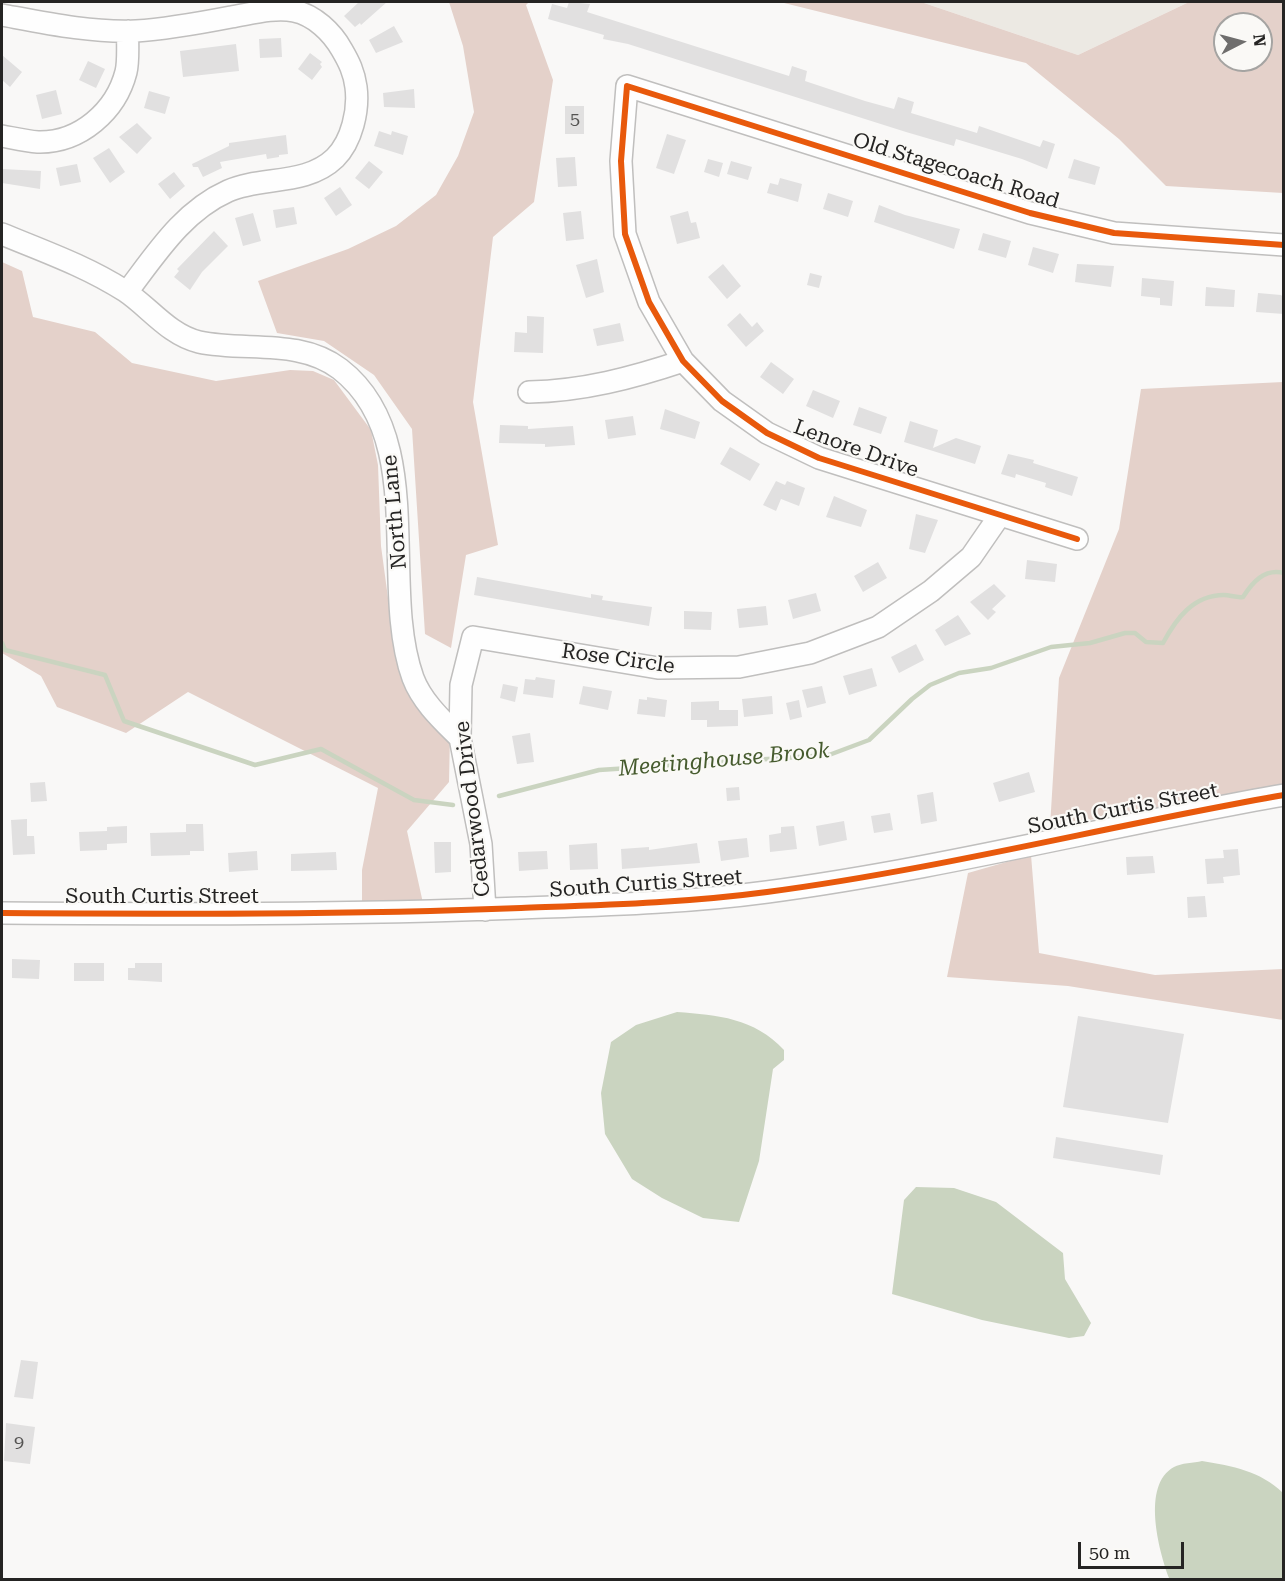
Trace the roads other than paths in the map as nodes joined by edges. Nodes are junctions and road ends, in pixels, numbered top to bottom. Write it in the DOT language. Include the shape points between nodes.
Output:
graph roads {
  1 [pos="2,15"];
  2 [pos="128,31"];
  3 [pos="627,86"];
  4 [pos="2,136"];
  5 [pos="2,234"];
  6 [pos="1284,245"];
  7 [pos="127,292"];
  8 [pos="683,361"];
  9 [pos="529,392"];
  10 [pos="1000,515"];
  11 [pos="1077,539"];
  12 [pos="473,637"];
  13 [pos="460,738"];
  14 [pos="1284,795"];
  15 [pos="485,910"];
  16 [pos="2,913"];
  1 -- 2 [label="street"];
  2 -- 4 [label="street" via="127,71 115,99 93,125 78,133 40,142"];
  2 -- 7 [label="street" via="189,25 262,11 294,11 318,21 338,42 354,72 359,105 349,135 335,158 312,172 229,190 203,204 180,224"];
  3 -- 6 [label="street, Old Stagecoach Road" via="1030,213 1114,233"];
  3 -- 8 [label="street, Lenore Drive" via="621,161 625,234 649,302"];
  5 -- 7 [label="street, North Lane" via="89,270"];
  7 -- 13 [label="street, North Lane" via="165,325 197,342 298,349 339,368 369,400 389,444 404,644 414,680 434,712"];
  8 -- 9 [label="street" via="621,381 555,392"];
  8 -- 10 [label="street, Lenore Drive" via="722,401 767,433 819,458"];
  10 -- 11 [label="street, Lenore Drive"];
  10 -- 12 [label="street, Rose Circle" via="971,557 932,591 878,627 810,654 739,668 658,668"];
  12 -- 13 [label="street, Cedarwood Drive" via="461,685"];
  13 -- 15 [label="street, Cedarwood Drive" via="481,844"];
  14 -- 15 [label="street, South Curtis Street" via="766,893 657,903"];
  15 -- 16 [label="street, South Curtis Street" via="388,914"];
}
